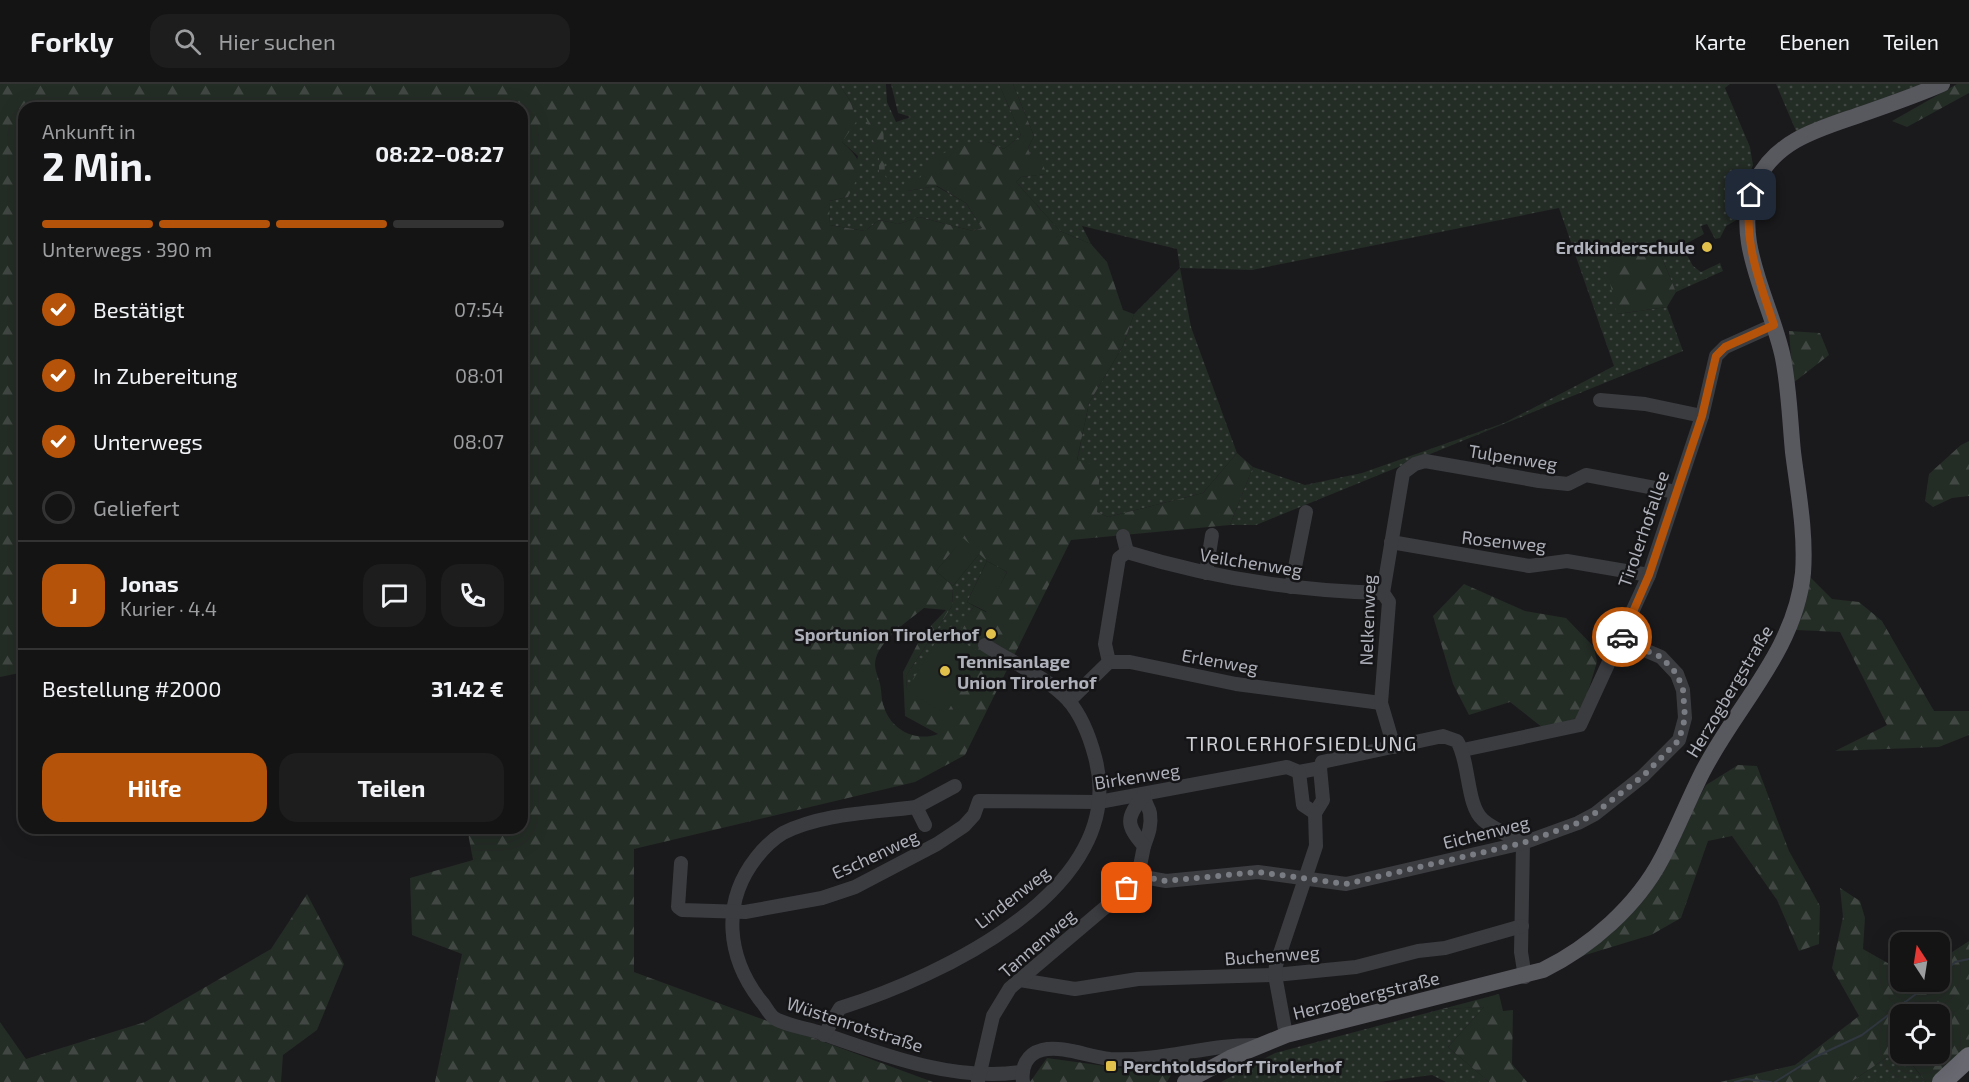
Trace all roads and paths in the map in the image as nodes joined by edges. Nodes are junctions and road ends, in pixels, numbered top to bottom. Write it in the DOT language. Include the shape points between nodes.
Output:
graph roads {
  1 [pos="1942,84"];
  2 [pos="1774,325"];
  3 [pos="1600,400"];
  4 [pos="1702,416"];
  5 [pos="1415,464"];
  6 [pos="1676,492"];
  7 [pos="1306,512"];
  8 [pos="1212,535"];
  9 [pos="1123,536"];
  10 [pos="1391,542"];
  11 [pos="1123,555"];
  12 [pos="1206,573"];
  13 [pos="1649,575"];
  14 [pos="1291,587"];
  15 [pos="1383,593"];
  16 [pos="1621,640"];
  17 [pos="985,645"];
  18 [pos="1109,662"];
  19 [pos="1069,700"];
  20 [pos="1381,703"];
  21 [pos="1394,747"];
  22 [pos="1463,750"];
  23 [pos="1320,768"];
  24 [pos="1299,772"];
  25 [pos="955,786"];
  26 [pos="1144,795"];
  27 [pos="979,801"];
  28 [pos="1099,802"];
  29 [pos="916,807"];
  30 [pos="1315,813"];
  31 [pos="925,825"];
  32 [pos="1523,843"];
  33 [pos="1144,846"];
  34 [pos="681,863"];
  35 [pos="1138,876"];
  36 [pos="1304,878"];
  37 [pos="731,913"];
  38 [pos="1522,926"];
  39 [pos="1275,975"];
  40 [pos="1525,977"];
  41 [pos="1020,980"];
  42 [pos="824,1035"];
  43 [pos="1286,1035"];
  44 [pos="1259,1045"];
  45 [pos="1170,1057"];
  46 [pos="1969,1057"];
  47 [pos="1201,1073"];
  48 [pos="1022,1077"];
  49 [pos="978,1078"];
  50 [pos="1185,1082"];
  51 [pos="1942,1082"];
  1 -- 2 [label="main road, Herzogbergstraße" via="1801,136 1764,168 1751,195 1748,219 1752,251"];
  2 -- 4 [label="street, Tirolerhofallee" via="1720,351"];
  2 -- 40 [label="main road, Herzogbergstraße" via="1783,359 1804,540 1802,575 1791,625 1770,666 1708,760 1647,883 1631,903 1581,948"];
  3 -- 4 [label="street" via="1645,404"];
  4 -- 6 [label="street, Tirolerhofallee"];
  5 -- 6 [label="street, Tulpenweg" via="1425,461 1568,484 1586,475"];
  5 -- 10 [label="street, Nelkenweg" via="1401,477"];
  6 -- 13 [label="street, Tirolerhofallee"];
  7 -- 14 [label="street"];
  8 -- 12 [label="street"];
  9 -- 11 [label="street"];
  10 -- 13 [label="street, Rosenweg" via="1529,566 1567,561"];
  10 -- 15 [label="street, Nelkenweg"];
  11 -- 12 [label="street, Veilchenweg"];
  11 -- 18 [label="street" via="1105,644"];
  12 -- 14 [label="street, Veilchenweg"];
  13 -- 16 [label="street, Tirolerhofallee"];
  14 -- 15 [label="street, Veilchenweg"];
  15 -- 20 [label="street, Nelkenweg" via="1389,602"];
  16 -- 22 [label="street, Tirolerhofallee" via="1580,725"];
  16 -- 32 [label="street, Eichenweg" via="1661,657 1677,674 1683,690 1685,718 1679,740 1643,776 1594,814"];
  17 -- 19 [label="street, Lindenweg"];
  18 -- 19 [label="street"];
  18 -- 20 [label="street, Erlenweg" via="1130,662 1236,684"];
  19 -- 28 [label="street, Lindenweg" via="1089,734 1100,776"];
  20 -- 21 [label="street, Nelkenweg"];
  21 -- 22 [label="street, Birkenweg" via="1443,736 1457,741"];
  21 -- 23 [label="street, Birkenweg" via="1322,762"];
  22 -- 32 [label="street" via="1476,810 1482,820"];
  23 -- 24 [label="street, Birkenweg"];
  23 -- 30 [label="street" via="1323,800"];
  24 -- 26 [label="street, Birkenweg" via="1287,767"];
  24 -- 30 [label="street" via="1303,805"];
  25 -- 29 [label="street, Wüstenrotstraße"];
  26 -- 28 [label="street, Birkenweg"];
  26 -- 33 [label="street" via="1150,811 1150,831"];
  26 -- 33 [label="street" via="1130,814 1130,831"];
  27 -- 28 [label="street, Birkenweg"];
  27 -- 37 [label="street, Eschenweg" via="974,815 937,844 855,887 822,898"];
  28 -- 42 [label="street, Lindenweg" via="1096,824 1083,853 1052,892 990,939 932,974 840,1008"];
  29 -- 31 [label="street"];
  29 -- 37 [label="street, Wüstenrotstraße" via="822,819 779,835 747,869"];
  30 -- 36 [label="street" via="1316,846"];
  32 -- 36 [label="street, Eichenweg" via="1346,884"];
  32 -- 38 [label="street"];
  33 -- 35 [label="street"];
  34 -- 37 [label="street, Eschenweg" via="678,907"];
  35 -- 36 [label="street, Eichenweg" via="1166,881 1258,872"];
  35 -- 41 [label="street, Tannenweg"];
  36 -- 39 [label="street"];
  37 -- 42 [label="street, Wüstenrotstraße" via="733,946 745,980 775,1018"];
  38 -- 39 [label="street, Buchenweg" via="1356,967"];
  38 -- 40 [label="street"];
  39 -- 41 [label="street, Buchenweg" via="1138,979 1075,989"];
  39 -- 43 [label="street"];
  40 -- 43 [label="main road, Herzogbergstraße"];
  41 -- 49 [label="street, Tannenweg" via="1010,988 993,1016"];
  42 -- 49 [label="street, Wüstenrotstraße" via="925,1067"];
  43 -- 44 [label="main road, Herzogbergstraße"];
  44 -- 45 [label="street, Wüstenrotstraße" via="1223,1046"];
  44 -- 47 [label="main road, Herzogbergstraße"];
  45 -- 47 [label="street, Wüstenrotstraße"];
  45 -- 48 [label="street, Wüstenrotstraße" via="1111,1059 1042,1050 1027,1059"];
  46 -- 51 [label="highway"];
  47 -- 50 [label="main road, Herzogbergstraße"];
  48 -- 49 [label="street, Wüstenrotstraße"];
}
